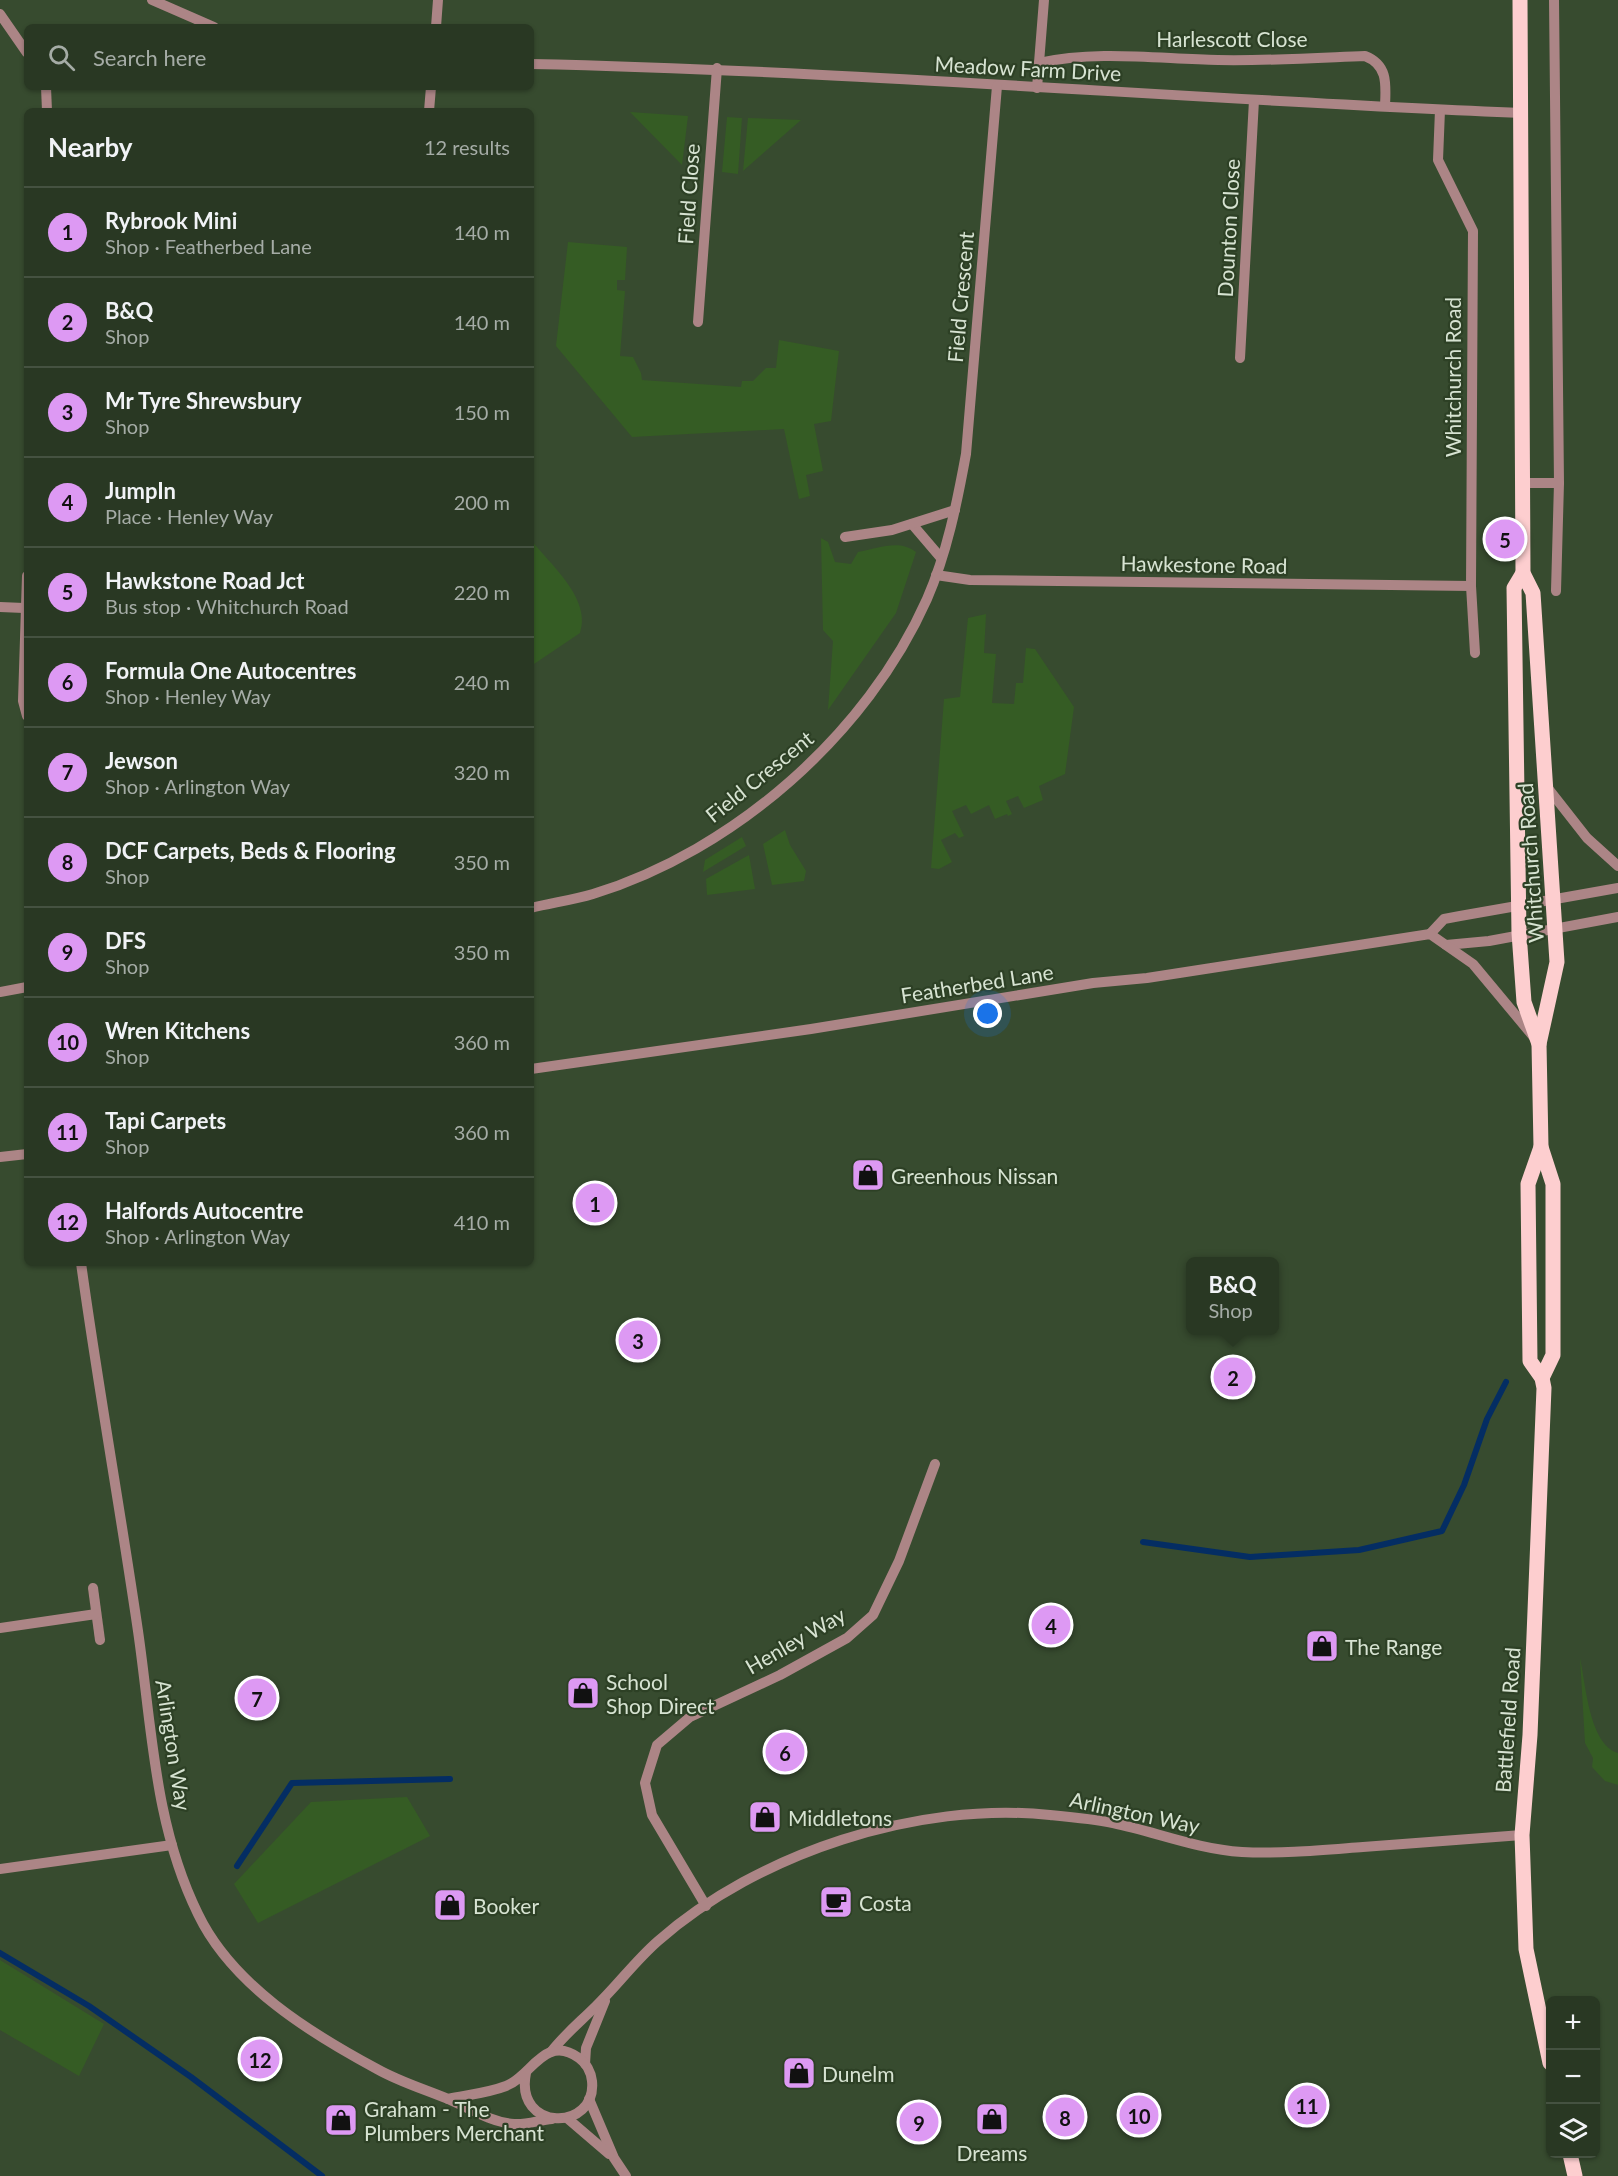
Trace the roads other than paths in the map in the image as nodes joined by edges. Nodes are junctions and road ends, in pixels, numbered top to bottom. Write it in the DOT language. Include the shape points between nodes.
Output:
graph roads {
  1 [pos="152,0"];
  2 [pos="438,0"];
  3 [pos="1044,0"];
  4 [pos="1520,0"];
  5 [pos="1554,0"];
  6 [pos="0,14"];
  7 [pos="207,24"];
  8 [pos="436,24"];
  9 [pos="24,49"];
  10 [pos="1039,63"];
  11 [pos="534,64"];
  12 [pos="717,68"];
  13 [pos="997,86"];
  14 [pos="1037,88"];
  15 [pos="46,90"];
  16 [pos="431,90"];
  17 [pos="1254,100"];
  18 [pos="1385,106"];
  19 [pos="47,108"];
  20 [pos="429,108"];
  21 [pos="1440,110"];
  22 [pos="1522,113"];
  23 [pos="698,322"];
  24 [pos="1240,358"];
  25 [pos="1522,483"];
  26 [pos="1559,483"];
  27 [pos="955,510"];
  28 [pos="912,524"];
  29 [pos="845,537"];
  30 [pos="941,558"];
  31 [pos="1523,573"];
  32 [pos="936,575"];
  33 [pos="1471,586"];
  34 [pos="1556,591"];
  35 [pos="0,607"];
  36 [pos="24,608"];
  37 [pos="1475,653"];
  38 [pos="24,705"];
  39 [pos="1547,787"];
  40 [pos="1618,866"];
  41 [pos="1618,888"];
  42 [pos="1554,898"];
  43 [pos="1518,904"];
  44 [pos="534,907"];
  45 [pos="1618,917"];
  46 [pos="1556,928"];
  47 [pos="1519,933"];
  48 [pos="1430,934"];
  49 [pos="1446,945"];
  50 [pos="24,988"];
  51 [pos="0,992"];
  52 [pos="1539,1044"];
  53 [pos="534,1069"];
  54 [pos="1541,1147"];
  55 [pos="24,1154"];
  56 [pos="0,1157"];
  57 [pos="81,1266"];
  58 [pos="1542,1378"];
  59 [pos="935,1464"];
  60 [pos="93,1587"];
  61 [pos="96,1614"];
  62 [pos="0,1628"];
  63 [pos="100,1640"];
  64 [pos="1521,1835"];
  65 [pos="172,1845"];
  66 [pos="0,1869"];
  67 [pos="706,1906"];
  68 [pos="611,1990"];
  69 [pos="1548,2050"];
  70 [pos="551,2052"];
  71 [pos="585,2064"];
  72 [pos="526,2073"];
  73 [pos="448,2099"];
  74 [pos="589,2099"];
  75 [pos="567,2118"];
  76 [pos="552,2119"];
  77 [pos="614,2158"];
  78 [pos="1571,2158"];
  79 [pos="626,2176"];
  80 [pos="1575,2176"];
  1 -- 7 [label="street"];
  2 -- 8 [label="street"];
  3 -- 10 [label="street"];
  4 -- 22 [label="main road, Whitchurch Road"];
  5 -- 26 [label="street"];
  6 -- 9 [label="street"];
  10 -- 14 [label="street"];
  10 -- 18 [label="street, Harlescott Close" via="1058,58 1220,60 1365,56 1382,68 1386,80"];
  11 -- 12 [label="street, Meadow Farm Drive"];
  12 -- 13 [label="street, Meadow Farm Drive"];
  12 -- 23 [label="street, Field Close"];
  13 -- 14 [label="street, Meadow Farm Drive"];
  13 -- 27 [label="street, Field Crescent" via="966,454"];
  14 -- 17 [label="street, Meadow Farm Drive"];
  15 -- 19 [label="street"];
  16 -- 20 [label="street"];
  17 -- 18 [label="street, Meadow Farm Drive"];
  17 -- 24 [label="street, Dounton Close"];
  18 -- 21 [label="street, Meadow Farm Drive"];
  21 -- 22 [label="street, Meadow Farm Drive"];
  21 -- 33 [label="street, Whitchurch Road" via="1438,160 1473,231"];
  22 -- 25 [label="main road, Whitchurch Road"];
  25 -- 26 [label="street"];
  25 -- 31 [label="main road, Whitchurch Road"];
  26 -- 34 [label="street"];
  27 -- 28 [label="street"];
  27 -- 30 [label="street, Field Crescent"];
  28 -- 29 [label="street"];
  28 -- 30 [label="street"];
  30 -- 32 [label="street, Field Crescent"];
  31 -- 39 [label="main road, Whitchurch Road" via="1533,593"];
  31 -- 43 [label="main road, Whitchurch Road" via="1514,588"];
  32 -- 33 [label="street, Hawkestone Road" via="970,580"];
  32 -- 44 [label="street, Field Crescent" via="917,619 867,696 833,740 783,787 717,836 646,874 593,894"];
  33 -- 37 [label="street, Whitchurch Road"];
  35 -- 36 [label="street"];
  36 -- 38 [label="street"];
  39 -- 40 [label="street" via="1587,838"];
  39 -- 42 [label="main road, Whitchurch Road"];
  41 -- 42 [label="street, Featherbed Lane"];
  42 -- 43 [label="street, Featherbed Lane"];
  42 -- 46 [label="main road, Whitchurch Road"];
  43 -- 47 [label="main road, Whitchurch Road"];
  43 -- 48 [label="street, Featherbed Lane" via="1444,919"];
  45 -- 46 [label="street"];
  46 -- 47 [label="street"];
  46 -- 52 [label="main road, Whitchurch Road" via="1557,962"];
  47 -- 49 [label="street" via="1489,941"];
  47 -- 52 [label="main road, Battlefield Road" via="1524,1002"];
  48 -- 49 [label="street"];
  48 -- 53 [label="street, Featherbed Lane"];
  49 -- 52 [label="street" via="1482,973"];
  50 -- 51 [label="street"];
  52 -- 54 [label="main road, Battlefield Road"];
  54 -- 58 [label="main road, Battlefield Road" via="1553,1184 1553,1355"];
  54 -- 58 [label="main road, Battlefield Road" via="1528,1184 1527,1248 1530,1361"];
  55 -- 56 [label="street"];
  57 -- 65 [label="street, Arlington Way" via="138,1632 156,1782"];
  58 -- 64 [label="main road, Battlefield Road" via="1530,1735"];
  59 -- 67 [label="street, Henley Way" via="899,1561 873,1615 847,1638 690,1717 657,1745 645,1783 652,1815"];
  60 -- 61 [label="street"];
  61 -- 62 [label="street"];
  61 -- 63 [label="street"];
  64 -- 67 [label="street, Arlington Way" via="1243,1852 1170,1840 1114,1823 1048,1814 976,1813 897,1825 806,1851 759,1873"];
  64 -- 69 [label="main road, Battlefield Road" via="1526,1949"];
  65 -- 66 [label="street"];
  65 -- 73 [label="street, Arlington Way" via="198,1915 230,1962 314,2033 397,2080"];
  67 -- 68 [label="street, Arlington Way" via="658,1941"];
  68 -- 70 [label="street, Arlington Way" via="568,2030"];
  68 -- 71 [label="street, Arlington Way" via="586,2048"];
  70 -- 71 [label="street" via="570,2053"];
  70 -- 72 [label="street, Arlington Way" via="536,2059"];
  71 -- 74 [label="street, Arlington Way" via="591,2075"];
  72 -- 73 [label="street, Arlington Way" via="507,2086"];
  72 -- 76 [label="street" via="524,2085 532,2107"];
  73 -- 76 [label="street, Arlington Way" via="482,2115 515,2124"];
  74 -- 75 [label="street"];
  74 -- 77 [label="street, Arlington Way"];
  75 -- 76 [label="street, Arlington Way"];
  75 -- 77 [label="street, Arlington Way"];
  77 -- 79 [label="street, Arlington Way"];
  78 -- 80 [label="main road"];
}
